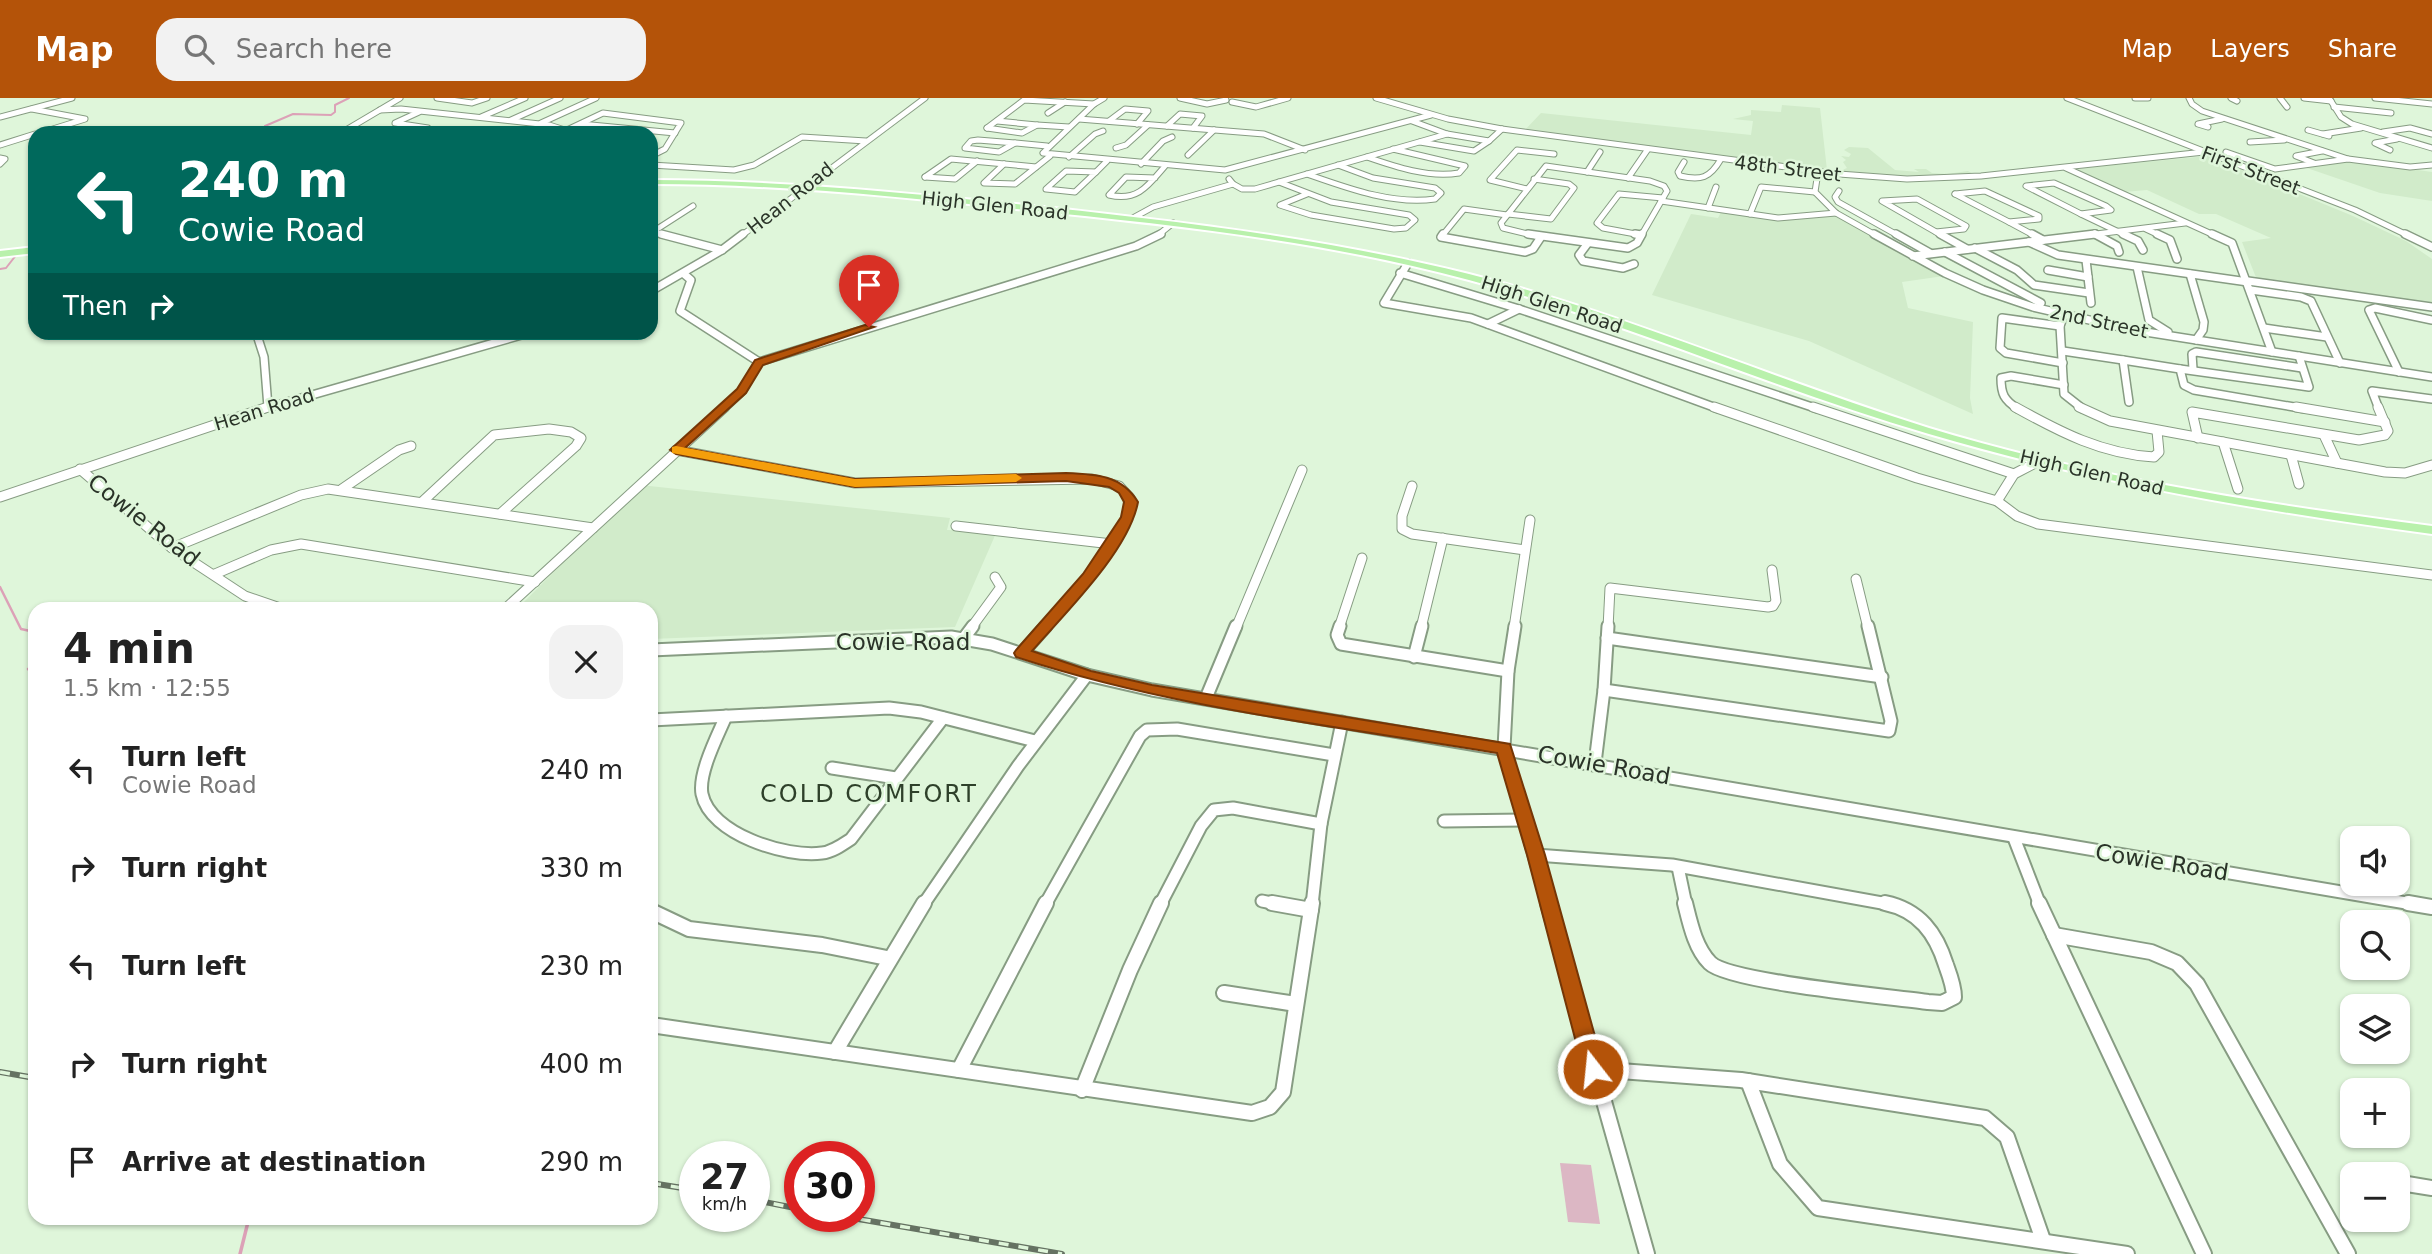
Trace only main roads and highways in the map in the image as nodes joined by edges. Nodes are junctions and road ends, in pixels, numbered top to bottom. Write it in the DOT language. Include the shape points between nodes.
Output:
graph roads {
  1 [pos="658,182"];
  2 [pos="28,251"];
  3 [pos="1,254"];
  4 [pos="2432,530"];
  1 -- 4 [label="main road, High Glen Road" via="806,186 1173,223 1293,240 1408,263 1543,299 1891,418 2039,461 2239,503"];
  2 -- 3 [label="main road"];
}
